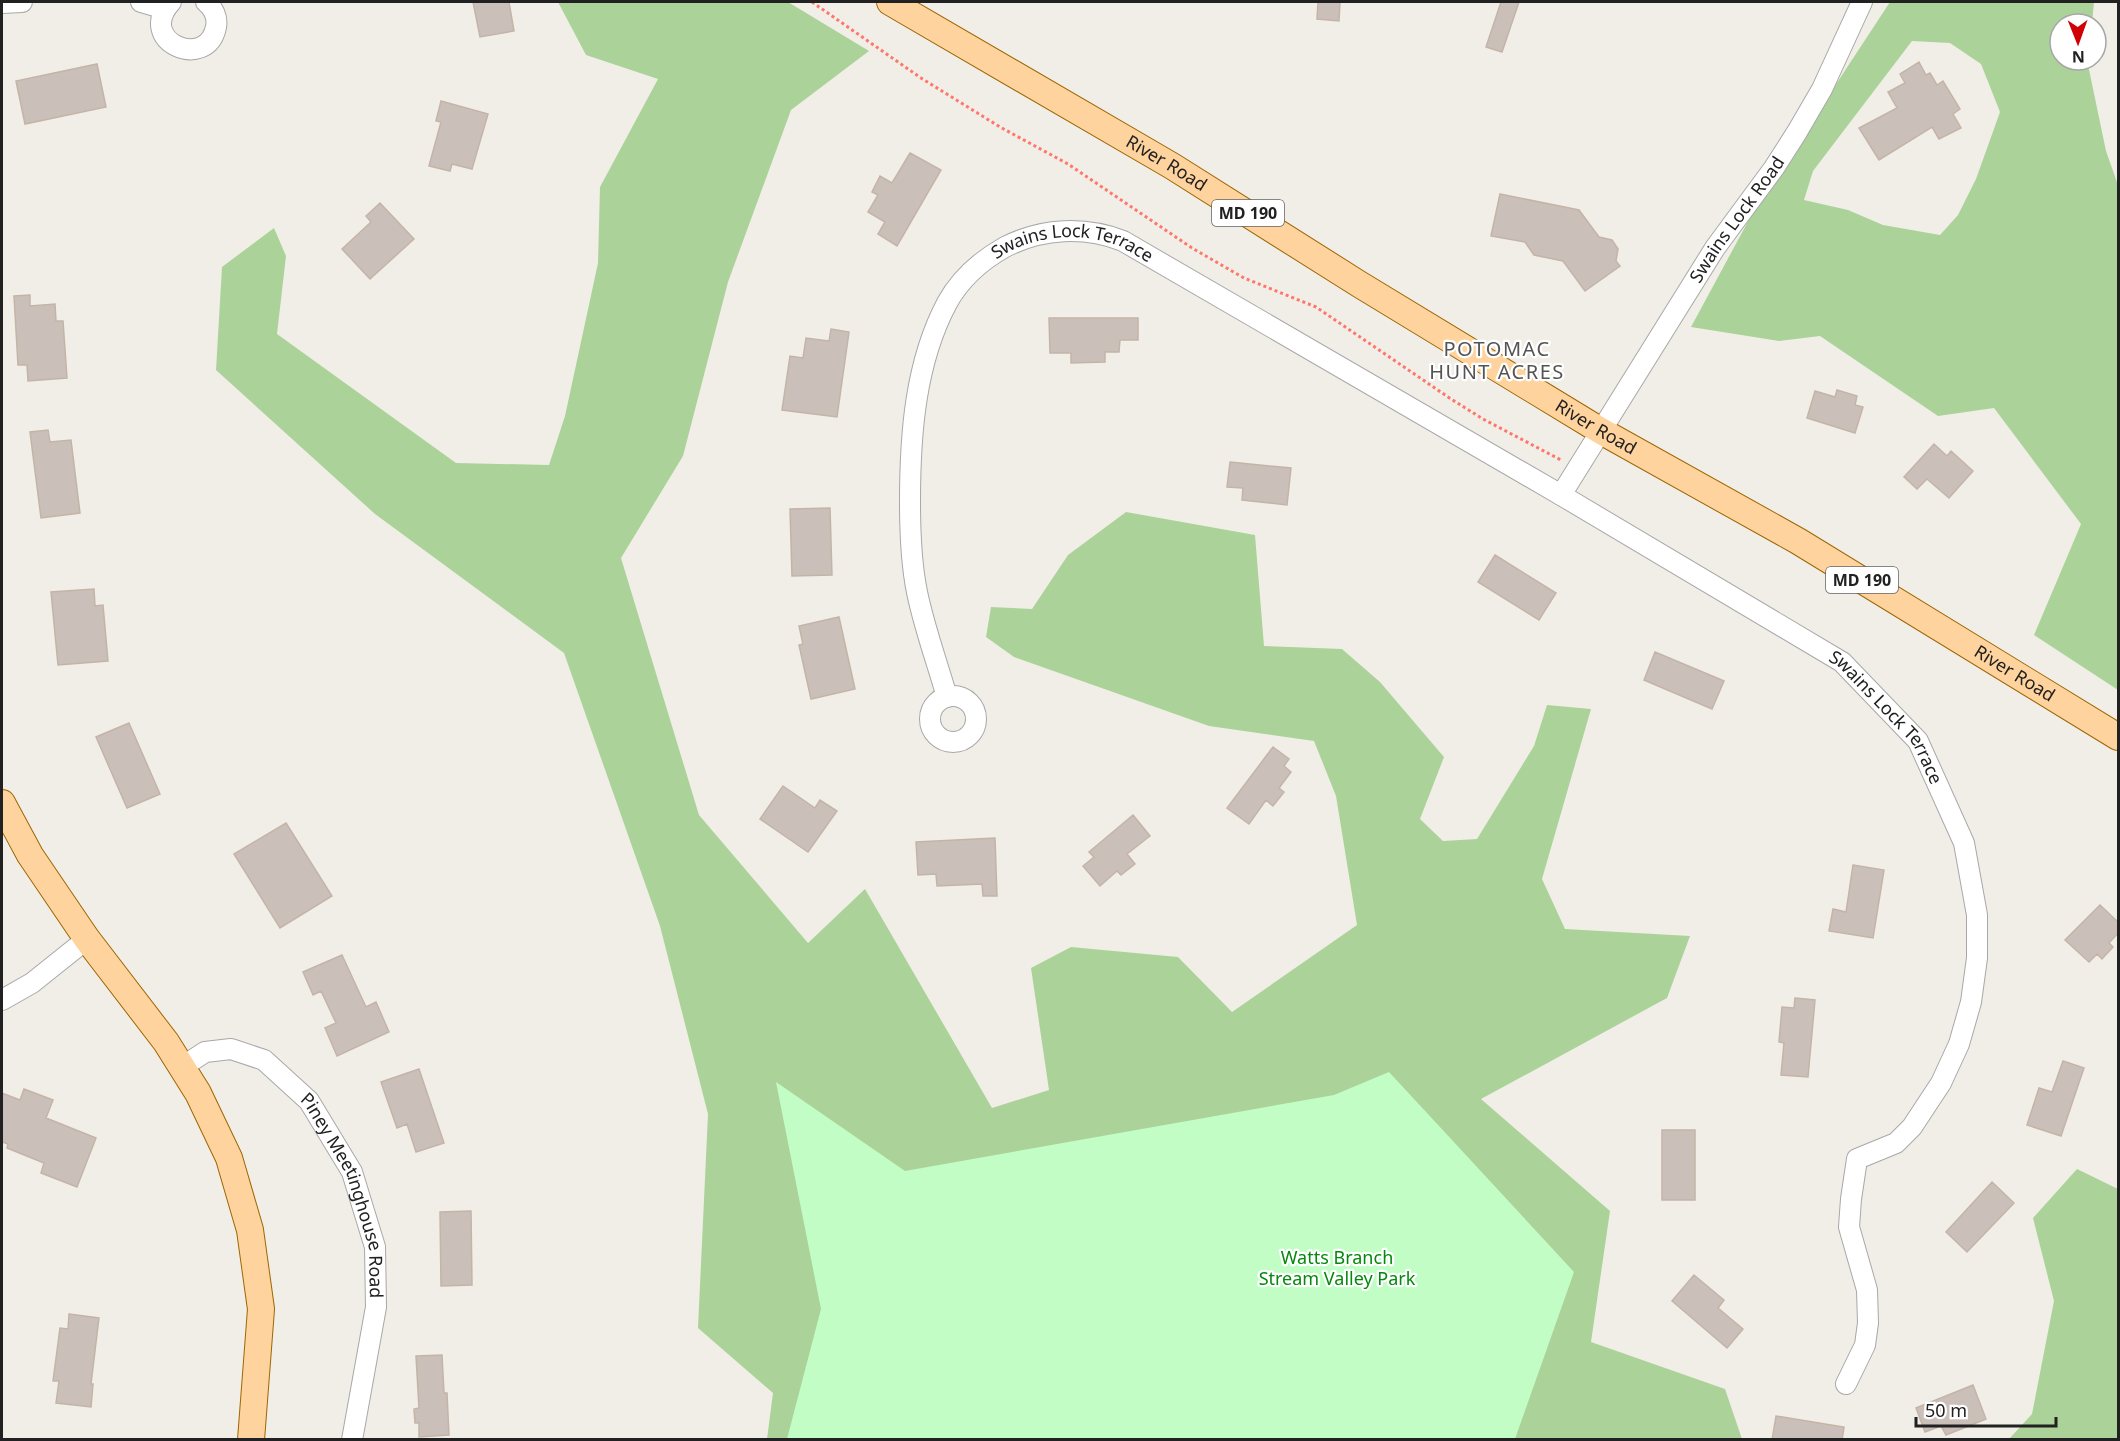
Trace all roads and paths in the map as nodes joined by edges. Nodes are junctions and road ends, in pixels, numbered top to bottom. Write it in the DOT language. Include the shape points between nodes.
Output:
graph roads {
  1 [pos="22,2"];
  2 [pos="141,2"];
  3 [pos="206,2"];
  4 [pos="812,2"];
  5 [pos="890,2"];
  6 [pos="1862,2"];
  7 [pos="2,3"];
  8 [pos="168,5"];
  9 [pos="1601,431"];
  10 [pos="1576,469"];
  11 [pos="1561,495"];
  12 [pos="947,697"];
  13 [pos="2118,737"];
  14 [pos="2,803"];
  15 [pos="87,939"];
  16 [pos="2,1000"];
  17 [pos="182,1067"];
  18 [pos="1846,1384"];
  19 [pos="251,1440"];
  20 [pos="352,1440"];
  1 -- 7 [label="street"];
  2 -- 8 [label="street"];
  3 -- 8 [label="street" via="214,11 216,28 206,44 188,50 165,36 162,18"];
  4 -- 10 [label="path" via="921,78 1068,164 1192,248 1244,278 1316,307 1483,419"];
  5 -- 9 [label="main road, River Road / MD 190" via="1172,166"];
  6 -- 9 [label="street, Swains Lock Road" via="1822,89 1797,132 1715,248"];
  9 -- 10 [label="street"];
  9 -- 13 [label="main road, River Road / MD 190" via="1798,541"];
  10 -- 11 [label="street"];
  11 -- 12 [label="street, Swains Lock Terrace" via="1123,241 1104,233 1084,231 1024,237 990,255 969,273 948,301 933,331 919,384 910,446 910,533 916,592"];
  11 -- 18 [label="street, Swains Lock Terrace" via="1842,662 1918,741 1964,843 1977,915 1971,1002 1959,1044 1941,1083 1912,1127 1896,1143 1857,1159 1850,1227 1867,1290 1868,1323 1865,1345"];
  14 -- 15 [label="main road" via="30,855"];
  15 -- 16 [label="street" via="32,983"];
  15 -- 17 [label="main road"];
  17 -- 19 [label="main road" via="229,1158 250,1230 261,1309"];
  17 -- 20 [label="street, Piney Meetinghouse Road" via="205,1052 231,1049 264,1060 309,1101 352,1172 375,1247 376,1306"];
}
